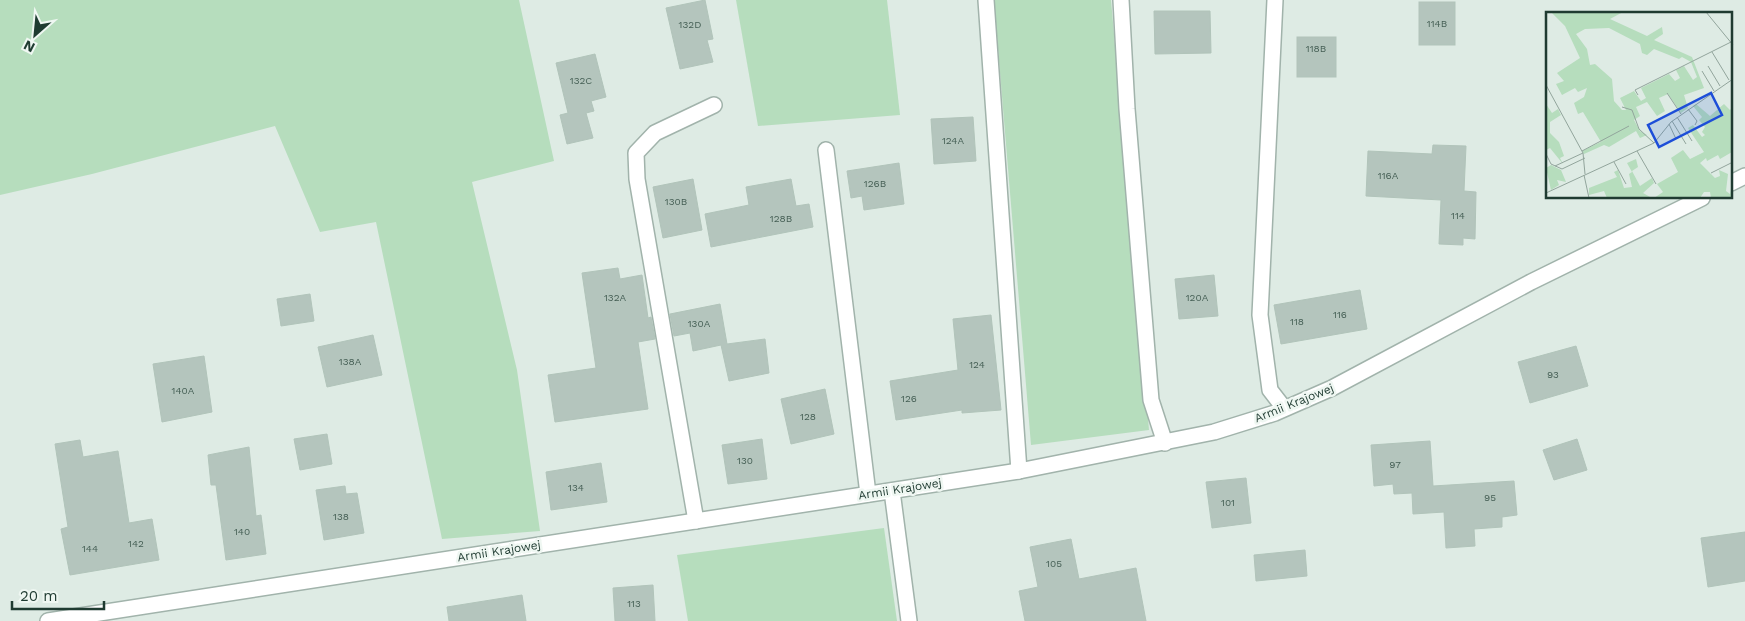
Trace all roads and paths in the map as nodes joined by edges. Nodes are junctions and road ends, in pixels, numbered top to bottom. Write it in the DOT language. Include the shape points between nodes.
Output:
graph roads {
  1 [pos="986,0"];
  2 [pos="1121,0"];
  3 [pos="1275,0"];
  4 [pos="714,105"];
  5 [pos="826,150"];
  6 [pos="1745,176"];
  7 [pos="1732,182"];
  8 [pos="1700,199"];
  9 [pos="1284,408"];
  10 [pos="1166,443"];
  11 [pos="1018,471"];
  12 [pos="892,491"];
  13 [pos="868,494"];
  14 [pos="696,521"];
  15 [pos="66,620"];
  16 [pos="48,621"];
  17 [pos="909,621"];
  1 -- 11 [label="street"];
  2 -- 10 [label="street" via="1151,400"];
  3 -- 9 [label="street" via="1260,315 1270,390"];
  4 -- 14 [label="street" via="655,133 636,153 637,179"];
  5 -- 13 [label="street"];
  6 -- 7 [label="street"];
  8 -- 9 [label="street, Armii Krajowej" via="1532,282 1332,388"];
  9 -- 10 [label="street, Armii Krajowej" via="1214,432"];
  10 -- 11 [label="street, Armii Krajowej"];
  11 -- 12 [label="street, Armii Krajowej"];
  12 -- 13 [label="street, Armii Krajowej"];
  12 -- 17 [label="street"];
  13 -- 14 [label="street, Armii Krajowej"];
  14 -- 15 [label="street, Armii Krajowej"];
  15 -- 16 [label="street, Armii Krajowej"];
}
